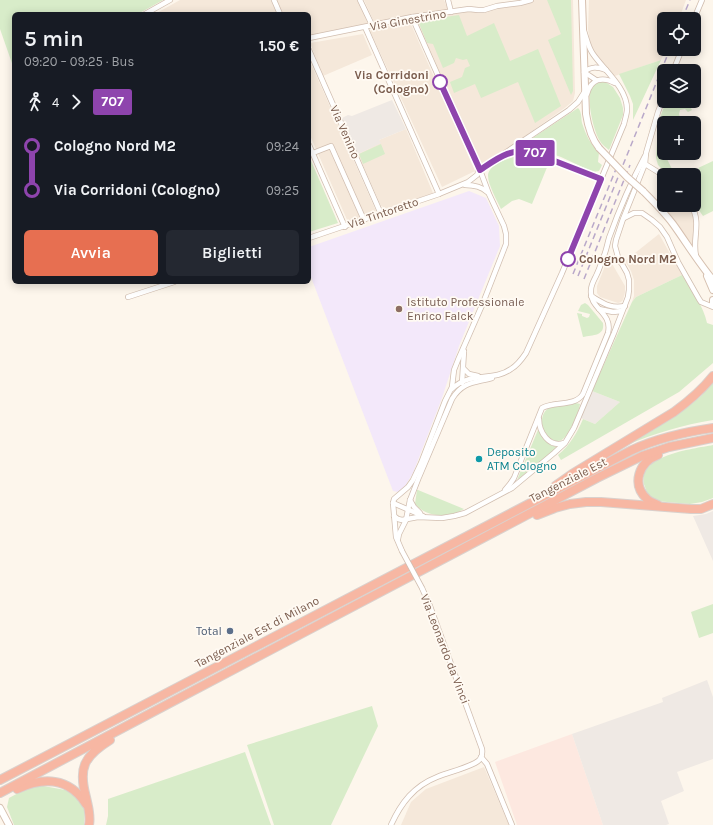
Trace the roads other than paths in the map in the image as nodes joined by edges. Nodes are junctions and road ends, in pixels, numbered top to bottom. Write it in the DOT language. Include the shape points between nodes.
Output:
graph roads {
  1 [pos="170,0"];
  2 [pos="274,0"];
  3 [pos="360,0"];
  4 [pos="448,0"];
  5 [pos="530,0"];
  6 [pos="582,0"];
  7 [pos="702,0"];
  8 [pos="149,12"];
  9 [pos="279,12"];
  10 [pos="451,12"];
  11 [pos="697,12"];
  12 [pos="412,18"];
  13 [pos="372,25"];
  14 [pos="365,27"];
  15 [pos="583,27"];
  16 [pos="311,38"];
  17 [pos="311,55"];
  18 [pos="606,70"];
  19 [pos="584,72"];
  20 [pos="596,80"];
  21 [pos="616,84"];
  22 [pos="585,91"];
  23 [pos="585,101"];
  24 [pos="660,108"];
  25 [pos="311,149"];
  26 [pos="313,153"];
  27 [pos="496,159"];
  28 [pos="642,164"];
  29 [pos="480,170"];
  30 [pos="657,171"];
  31 [pos="601,179"];
  32 [pos="459,185"];
  33 [pos="439,194"];
  34 [pos="489,194"];
  35 [pos="626,196"];
  36 [pos="629,205"];
  37 [pos="695,212"];
  38 [pos="642,213"];
  39 [pos="381,214"];
  40 [pos="623,219"];
  41 [pos="364,220"];
  42 [pos="345,227"];
  43 [pos="311,237"];
  44 [pos="696,258"];
  45 [pos="620,262"];
  46 [pos="601,264"];
  47 [pos="701,264"];
  48 [pos="713,280"];
  49 [pos="168,284"];
  50 [pos="713,290"];
  51 [pos="592,296"];
  52 [pos="128,297"];
  53 [pos="713,300"];
  54 [pos="625,306"];
  55 [pos="713,306"];
  56 [pos="599,309"];
  57 [pos="622,311"];
  58 [pos="464,347"];
  59 [pos="463,368"];
  60 [pos="511,370"];
  61 [pos="454,376"];
  62 [pos="713,376"];
  63 [pos="479,377"];
  64 [pos="462,382"];
  65 [pos="468,384"];
  66 [pos="460,388"];
  67 [pos="451,390"];
  68 [pos="541,410"];
  69 [pos="713,428"];
  70 [pos="713,440"];
  71 [pos="565,443"];
  72 [pos="501,494"];
  73 [pos="410,500"];
  74 [pos="393,503"];
  75 [pos="713,504"];
  76 [pos="526,506"];
  77 [pos="663,507"];
  78 [pos="408,510"];
  79 [pos="394,516"];
  80 [pos="426,517"];
  81 [pos="406,520"];
  82 [pos="399,545"];
  83 [pos="440,560"];
  84 [pos="168,704"];
  85 [pos="481,757"];
  86 [pos="0,780"];
  87 [pos="0,793"];
  88 [pos="0,798"];
  89 [pos="2,810"];
  90 [pos="89,810"];
  91 [pos="9,825"];
  92 [pos="90,825"];
  93 [pos="391,825"];
  94 [pos="512,825"];
  1 -- 8 [label="street"];
  2 -- 9 [label="street"];
  3 -- 13 [label="street"];
  4 -- 10 [label="street"];
  5 -- 10 [label="street, Via Ginestrino" via="484,10"];
  6 -- 15 [label="street"];
  7 -- 11 [label="street"];
  10 -- 12 [label="street, Via Ginestrino"];
  12 -- 13 [label="street, Via Ginestrino"];
  12 -- 29 [label="street"];
  13 -- 14 [label="street, Via Ginestrino"];
  14 -- 16 [label="street, Via Ginestrino"];
  14 -- 33 [label="street"];
  15 -- 18 [label="street" via="590,49"];
  15 -- 19 [label="street"];
  17 -- 39 [label="street, Via Venino"];
  18 -- 19 [label="street" via="594,67"];
  18 -- 21 [label="street"];
  19 -- 20 [label="street"];
  19 -- 22 [label="street"];
  20 -- 21 [label="street" via="606,79"];
  20 -- 23 [label="street" via="589,86"];
  21 -- 31 [label="street" via="624,96 627,113"];
  22 -- 23 [label="street"];
  22 -- 27 [label="street, Via Tintoretto" via="569,110"];
  23 -- 44 [label="street, bridge" via="588,126 599,148 665,215"];
  24 -- 28 [label="street"];
  25 -- 26 [label="street"];
  26 -- 41 [label="street" via="331,146"];
  26 -- 42 [label="street"];
  27 -- 29 [label="street, Via Tintoretto"];
  27 -- 31 [label="street, Via Tintoretto" via="514,152 530,152"];
  28 -- 30 [label="street"];
  28 -- 35 [label="street"];
  28 -- 36 [label="street"];
  29 -- 32 [label="street, Via Tintoretto"];
  29 -- 34 [label="street"];
  31 -- 60 [label="street" via="526,352"];
  32 -- 33 [label="street, Via Tintoretto"];
  32 -- 34 [label="street" via="477,186"];
  33 -- 39 [label="street, Via Tintoretto"];
  34 -- 58 [label="street" via="504,226 506,244"];
  35 -- 36 [label="street"];
  35 -- 46 [label="street"];
  36 -- 38 [label="street"];
  36 -- 40 [label="street"];
  37 -- 44 [label="street"];
  38 -- 40 [label="street" via="634,213"];
  38 -- 55 [label="street" via="664,231 699,299"];
  39 -- 41 [label="street, Via Tintoretto"];
  40 -- 45 [label="street" via="615,242"];
  41 -- 42 [label="street, Via Tintoretto"];
  42 -- 43 [label="street, Via Tintoretto"];
  44 -- 47 [label="street"];
  45 -- 46 [label="street" via="609,258"];
  45 -- 54 [label="street" via="629,283"];
  46 -- 51 [label="street" via="592,286"];
  47 -- 48 [label="street"];
  47 -- 50 [label="street"];
  49 -- 52 [label="street"];
  51 -- 54 [label="street" via="611,306"];
  51 -- 56 [label="street"];
  53 -- 55 [label="street"];
  54 -- 57 [label="street"];
  56 -- 57 [label="street"];
  56 -- 68 [label="street" via="608,320 609,330 583,396 575,401 543,407"];
  57 -- 71 [label="street" via="586,401"];
  58 -- 59 [label="street"];
  58 -- 61 [label="street"];
  59 -- 63 [label="street" via="469,374"];
  59 -- 64 [label="street"];
  60 -- 63 [label="street"];
  60 -- 65 [label="street"];
  61 -- 64 [label="street"];
  61 -- 67 [label="street"];
  62 -- 76 [label="highway" via="697,394 674,412 572,474"];
  63 -- 64 [label="street"];
  64 -- 65 [label="street"];
  64 -- 66 [label="street"];
  64 -- 67 [label="street"];
  65 -- 66 [label="street"];
  66 -- 73 [label="street" via="447,409"];
  67 -- 74 [label="street" via="413,480"];
  68 -- 71 [label="street" via="539,422 543,434 554,443"];
  68 -- 72 [label="street" via="512,482"];
  69 -- 76 [label="highway, Tangenziale Est" via="682,433 640,446"];
  70 -- 77 [label="highway" via="656,456 646,463 639,474 640,489 651,502"];
  70 -- 83 [label="highway, Tangenziale Est" via="669,447 642,456"];
  71 -- 72 [label="street" via="536,469"];
  72 -- 80 [label="street" via="465,513 442,518"];
  73 -- 78 [label="street"];
  73 -- 80 [label="street"];
  74 -- 78 [label="street"];
  74 -- 79 [label="street, Via Leonardo da Vinci"];
  75 -- 77 [label="highway" via="696,509"];
  76 -- 86 [label="highway, Tangenziale Est di Milano"];
  77 -- 83 [label="highway" via="601,502 565,505"];
  78 -- 80 [label="street"];
  78 -- 81 [label="street"];
  79 -- 81 [label="street"];
  79 -- 82 [label="street, Via Leonardo da Vinci"];
  80 -- 81 [label="street"];
  81 -- 82 [label="street" via="399,534"];
  82 -- 85 [label="street, Via Leonardo da Vinci, bridge" via="430,606 481,746"];
  83 -- 84 [label="highway, Tangenziale Est di Milano"];
  84 -- 87 [label="highway, Tangenziale Est di Milano"];
  84 -- 90 [label="highway" via="102,745 90,756 82,776"];
  85 -- 93 [label="street" via="473,765 437,778 412,793 396,813"];
  85 -- 94 [label="street" via="487,764"];
  88 -- 90 [label="highway" via="28,785 57,782 76,792"];
  89 -- 91 [label="street"];
  90 -- 92 [label="highway"];
}
